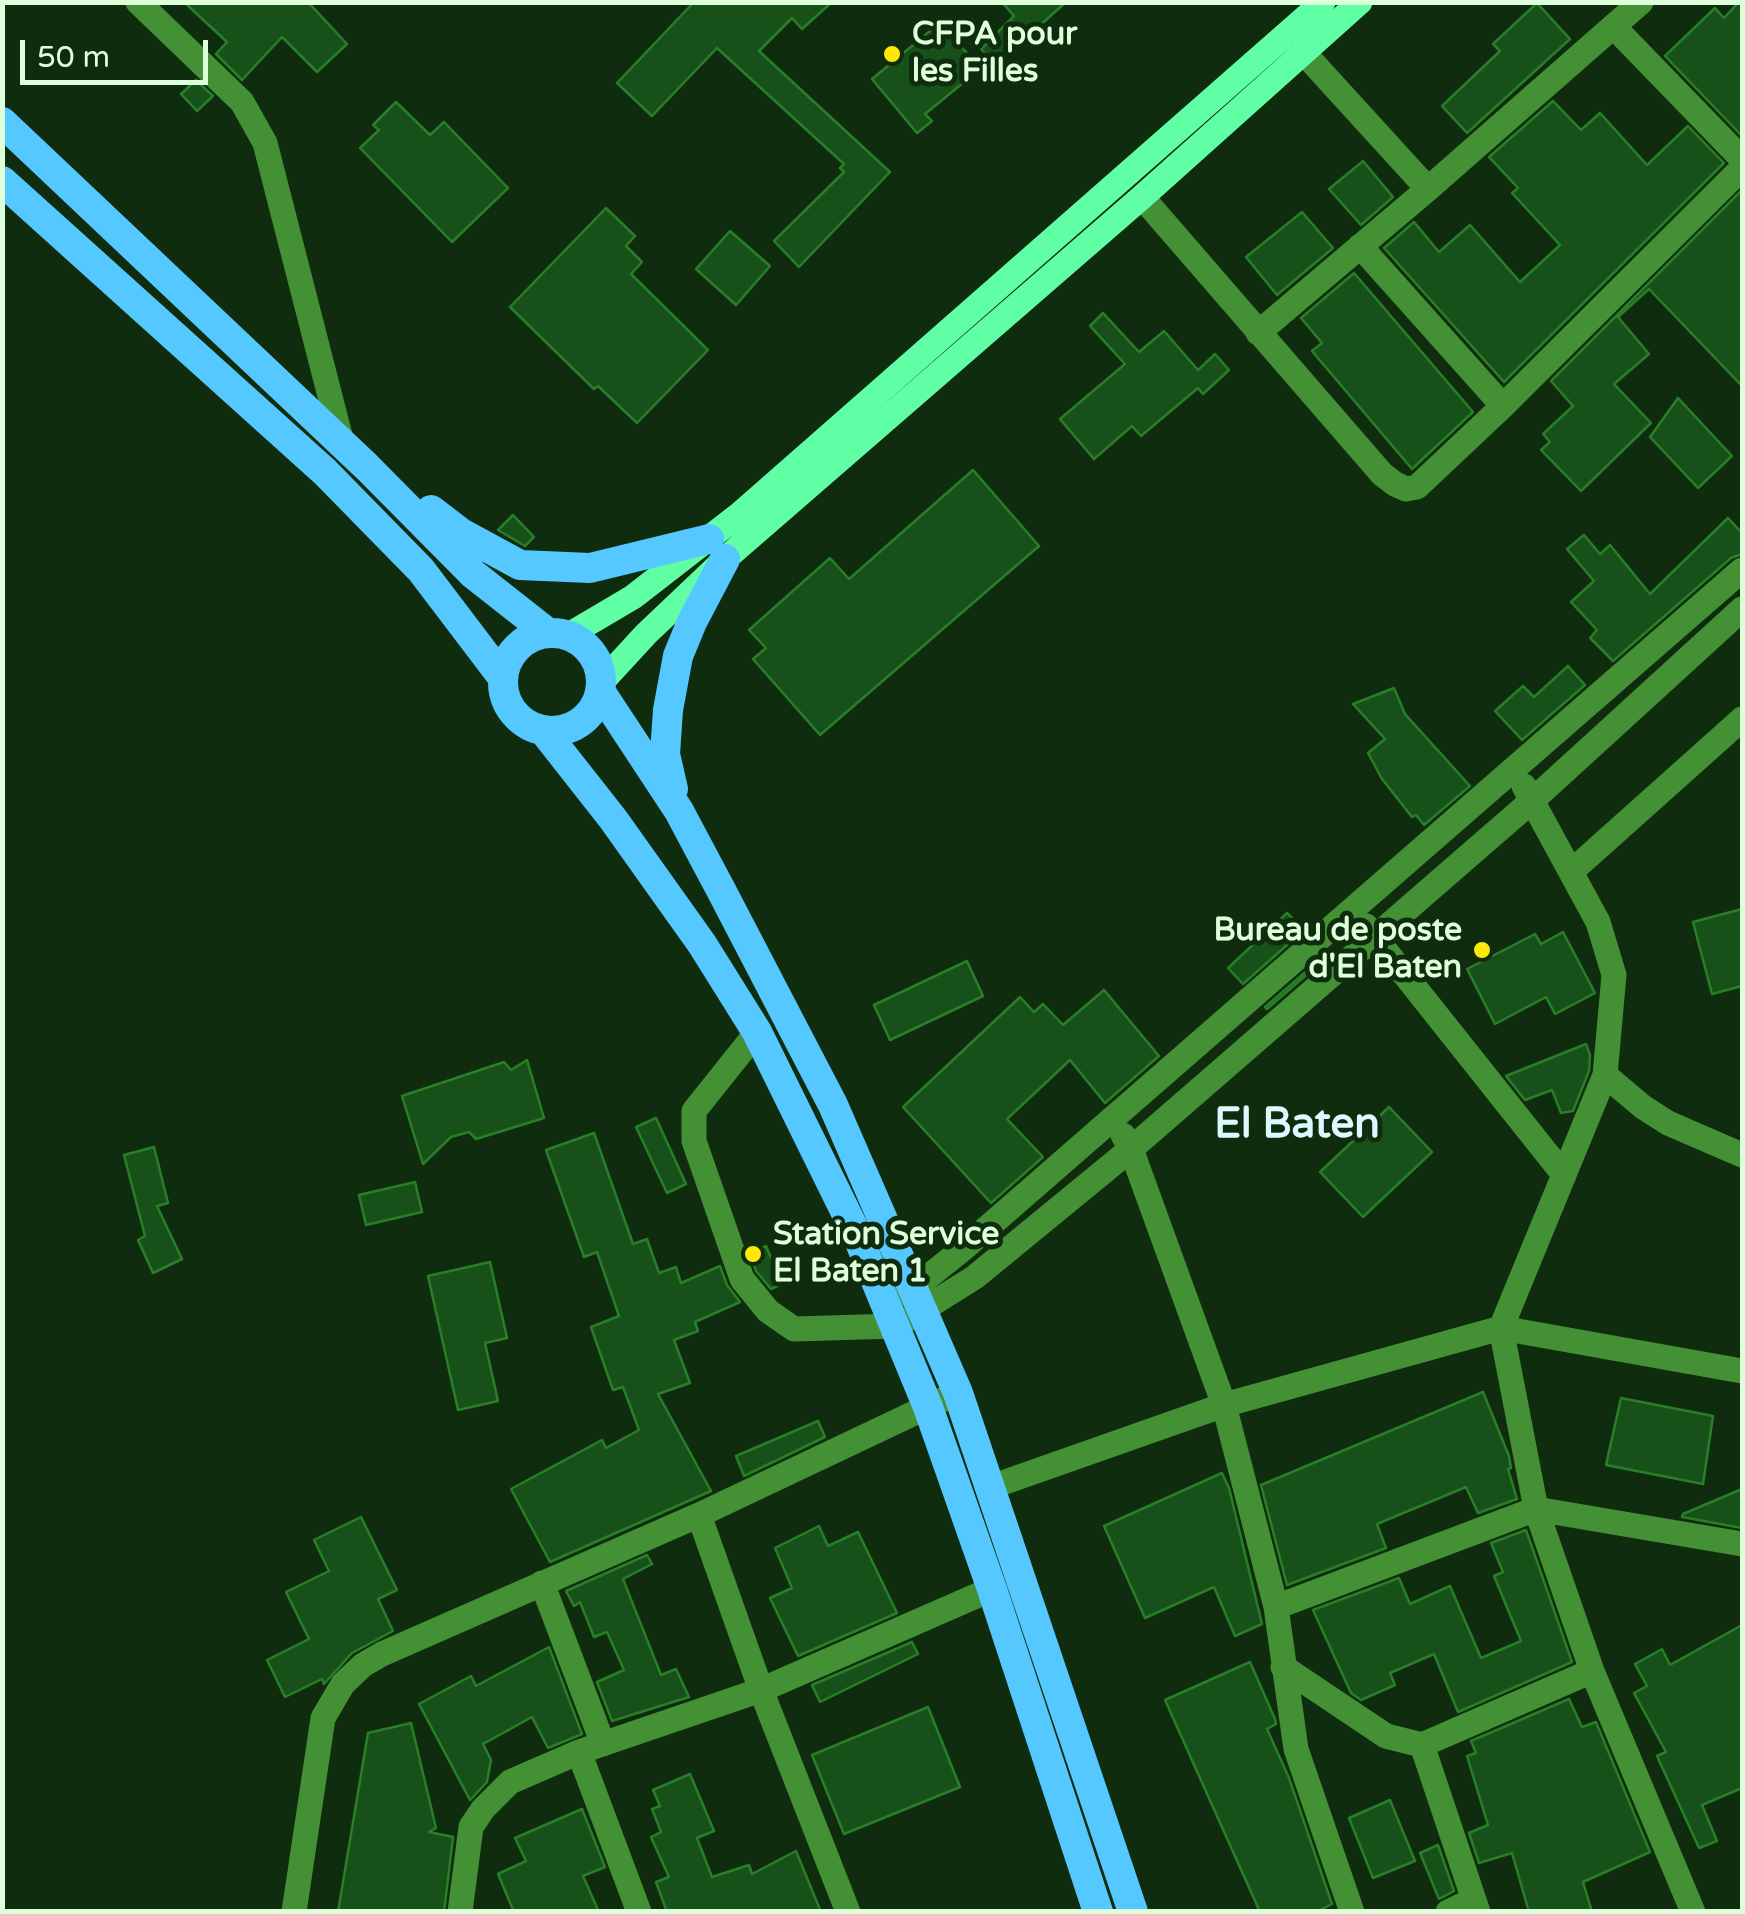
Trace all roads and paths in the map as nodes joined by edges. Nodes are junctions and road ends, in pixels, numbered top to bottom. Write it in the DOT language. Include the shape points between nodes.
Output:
graph roads {
  1 [pos="138,2"];
  2 [pos="1324,2"];
  3 [pos="1360,2"];
  4 [pos="1641,2"];
  5 [pos="1614,27"];
  6 [pos="1304,52"];
  7 [pos="1244,89"];
  8 [pos="2,122"];
  9 [pos="1742,159"];
  10 [pos="1742,168"];
  11 [pos="2,182"];
  12 [pos="1428,189"];
  13 [pos="1142,197"];
  14 [pos="1360,246"];
  15 [pos="1258,332"];
  16 [pos="1503,406"];
  17 [pos="342,443"];
  18 [pos="367,467"];
  19 [pos="717,549"];
  20 [pos="1741,576"];
  21 [pos="1742,610"];
  22 [pos="558,634"];
  23 [pos="504,678"];
  24 [pos="600,687"];
  25 [pos="1742,720"];
  26 [pos="543,730"];
  27 [pos="1512,770"];
  28 [pos="1534,799"];
  29 [pos="678,812"];
  30 [pos="1572,871"];
  31 [pos="1354,910"];
  32 [pos="1375,938"];
  33 [pos="757,1032"];
  34 [pos="1605,1075"];
  35 [pos="1113,1118"];
  36 [pos="1131,1149"];
  37 [pos="1742,1155"];
  38 [pos="1564,1175"];
  39 [pos="905,1307"];
  40 [pos="1501,1328"];
  41 [pos="1742,1370"];
  42 [pos="958,1393"];
  43 [pos="1224,1405"];
  44 [pos="928,1407"];
  45 [pos="988,1488"];
  46 [pos="1536,1509"];
  47 [pos="698,1515"];
  48 [pos="1742,1544"];
  49 [pos="542,1584"];
  50 [pos="992,1589"];
  51 [pos="1276,1607"];
  52 [pos="1283,1666"];
  53 [pos="1592,1671"];
  54 [pos="762,1690"];
  55 [pos="1422,1745"];
  56 [pos="591,1748"];
  57 [pos="464,1879"];
  58 [pos="1476,1906"];
  59 [pos="294,1912"];
  60 [pos="460,1912"];
  61 [pos="476,1912"];
  62 [pos="639,1912"];
  63 [pos="848,1912"];
  64 [pos="1098,1912"];
  65 [pos="1134,1912"];
  66 [pos="1352,1912"];
  67 [pos="1448,1912"];
  68 [pos="1693,1912"];
  1 -- 17 [label="street" via="242,102 266,143"];
  2 -- 7 [label="main road"];
  3 -- 6 [label="main road"];
  4 -- 5 [label="street"];
  5 -- 9 [label="street"];
  5 -- 12 [label="street"];
  6 -- 7 [label="main road"];
  6 -- 12 [label="street"];
  7 -- 13 [label="main road"];
  7 -- 19 [label="main road"];
  8 -- 17 [label="highway"];
  10 -- 16 [label="street"];
  11 -- 23 [label="highway" via="325,472 421,570"];
  12 -- 14 [label="street"];
  13 -- 15 [label="street"];
  13 -- 19 [label="main road"];
  14 -- 15 [label="street"];
  14 -- 16 [label="street"];
  15 -- 16 [label="street" via="1382,474 1406,489 1417,487"];
  17 -- 18 [label="highway"];
  18 -- 19 [label="highway" via="520,565 590,568"];
  18 -- 22 [label="highway" via="473,574"];
  19 -- 22 [label="main road"];
  19 -- 24 [label="main road"];
  19 -- 29 [label="highway" via="678,656 668,710 666,754"];
  20 -- 27 [label="street"];
  21 -- 28 [label="street"];
  22 -- 23 [label="highway" via="526,640 510,657"];
  22 -- 24 [label="highway" via="583,644 594,657"];
  23 -- 26 [label="highway" via="513,712"];
  24 -- 26 [label="highway" via="595,705 574,726"];
  24 -- 29 [label="highway"];
  25 -- 30 [label="street"];
  26 -- 33 [label="highway" via="680,912"];
  27 -- 28 [label="street"];
  27 -- 31 [label="street"];
  28 -- 30 [label="street"];
  28 -- 32 [label="street"];
  29 -- 39 [label="highway" via="833,1105"];
  30 -- 34 [label="street" via="1598,922 1614,976"];
  31 -- 32 [label="street"];
  31 -- 35 [label="street"];
  32 -- 36 [label="street"];
  32 -- 38 [label="street"];
  33 -- 39 [label="highway" via="857,1235"];
  33 -- 39 [label="street" via="694,1111 694,1141 742,1279 794,1329 849,1326"];
  34 -- 37 [label="street" via="1668,1123"];
  34 -- 38 [label="street"];
  35 -- 36 [label="street"];
  35 -- 39 [label="street"];
  36 -- 39 [label="street" via="975,1277"];
  36 -- 43 [label="street"];
  38 -- 40 [label="street"];
  39 -- 42 [label="highway"];
  39 -- 44 [label="highway"];
  40 -- 41 [label="street"];
  40 -- 43 [label="street"];
  40 -- 46 [label="street"];
  42 -- 44 [label="street"];
  42 -- 45 [label="highway"];
  43 -- 45 [label="street"];
  43 -- 51 [label="street"];
  44 -- 47 [label="street"];
  44 -- 50 [label="highway"];
  45 -- 65 [label="highway"];
  46 -- 48 [label="street"];
  46 -- 51 [label="street"];
  46 -- 53 [label="street"];
  47 -- 49 [label="street"];
  47 -- 54 [label="street"];
  49 -- 56 [label="street"];
  49 -- 59 [label="street" via="382,1654 343,1684 323,1718"];
  50 -- 54 [label="street"];
  50 -- 64 [label="highway"];
  51 -- 52 [label="street"];
  52 -- 55 [label="street" via="1386,1736"];
  52 -- 66 [label="street" via="1296,1750"];
  53 -- 55 [label="street"];
  53 -- 68 [label="street"];
  54 -- 56 [label="street"];
  54 -- 63 [label="street"];
  55 -- 58 [label="street"];
  56 -- 57 [label="street" via="510,1782 495,1796 471,1827"];
  56 -- 62 [label="street"];
  57 -- 60 [label="street"];
  57 -- 61 [label="street"];
  58 -- 67 [label="street"];
}
